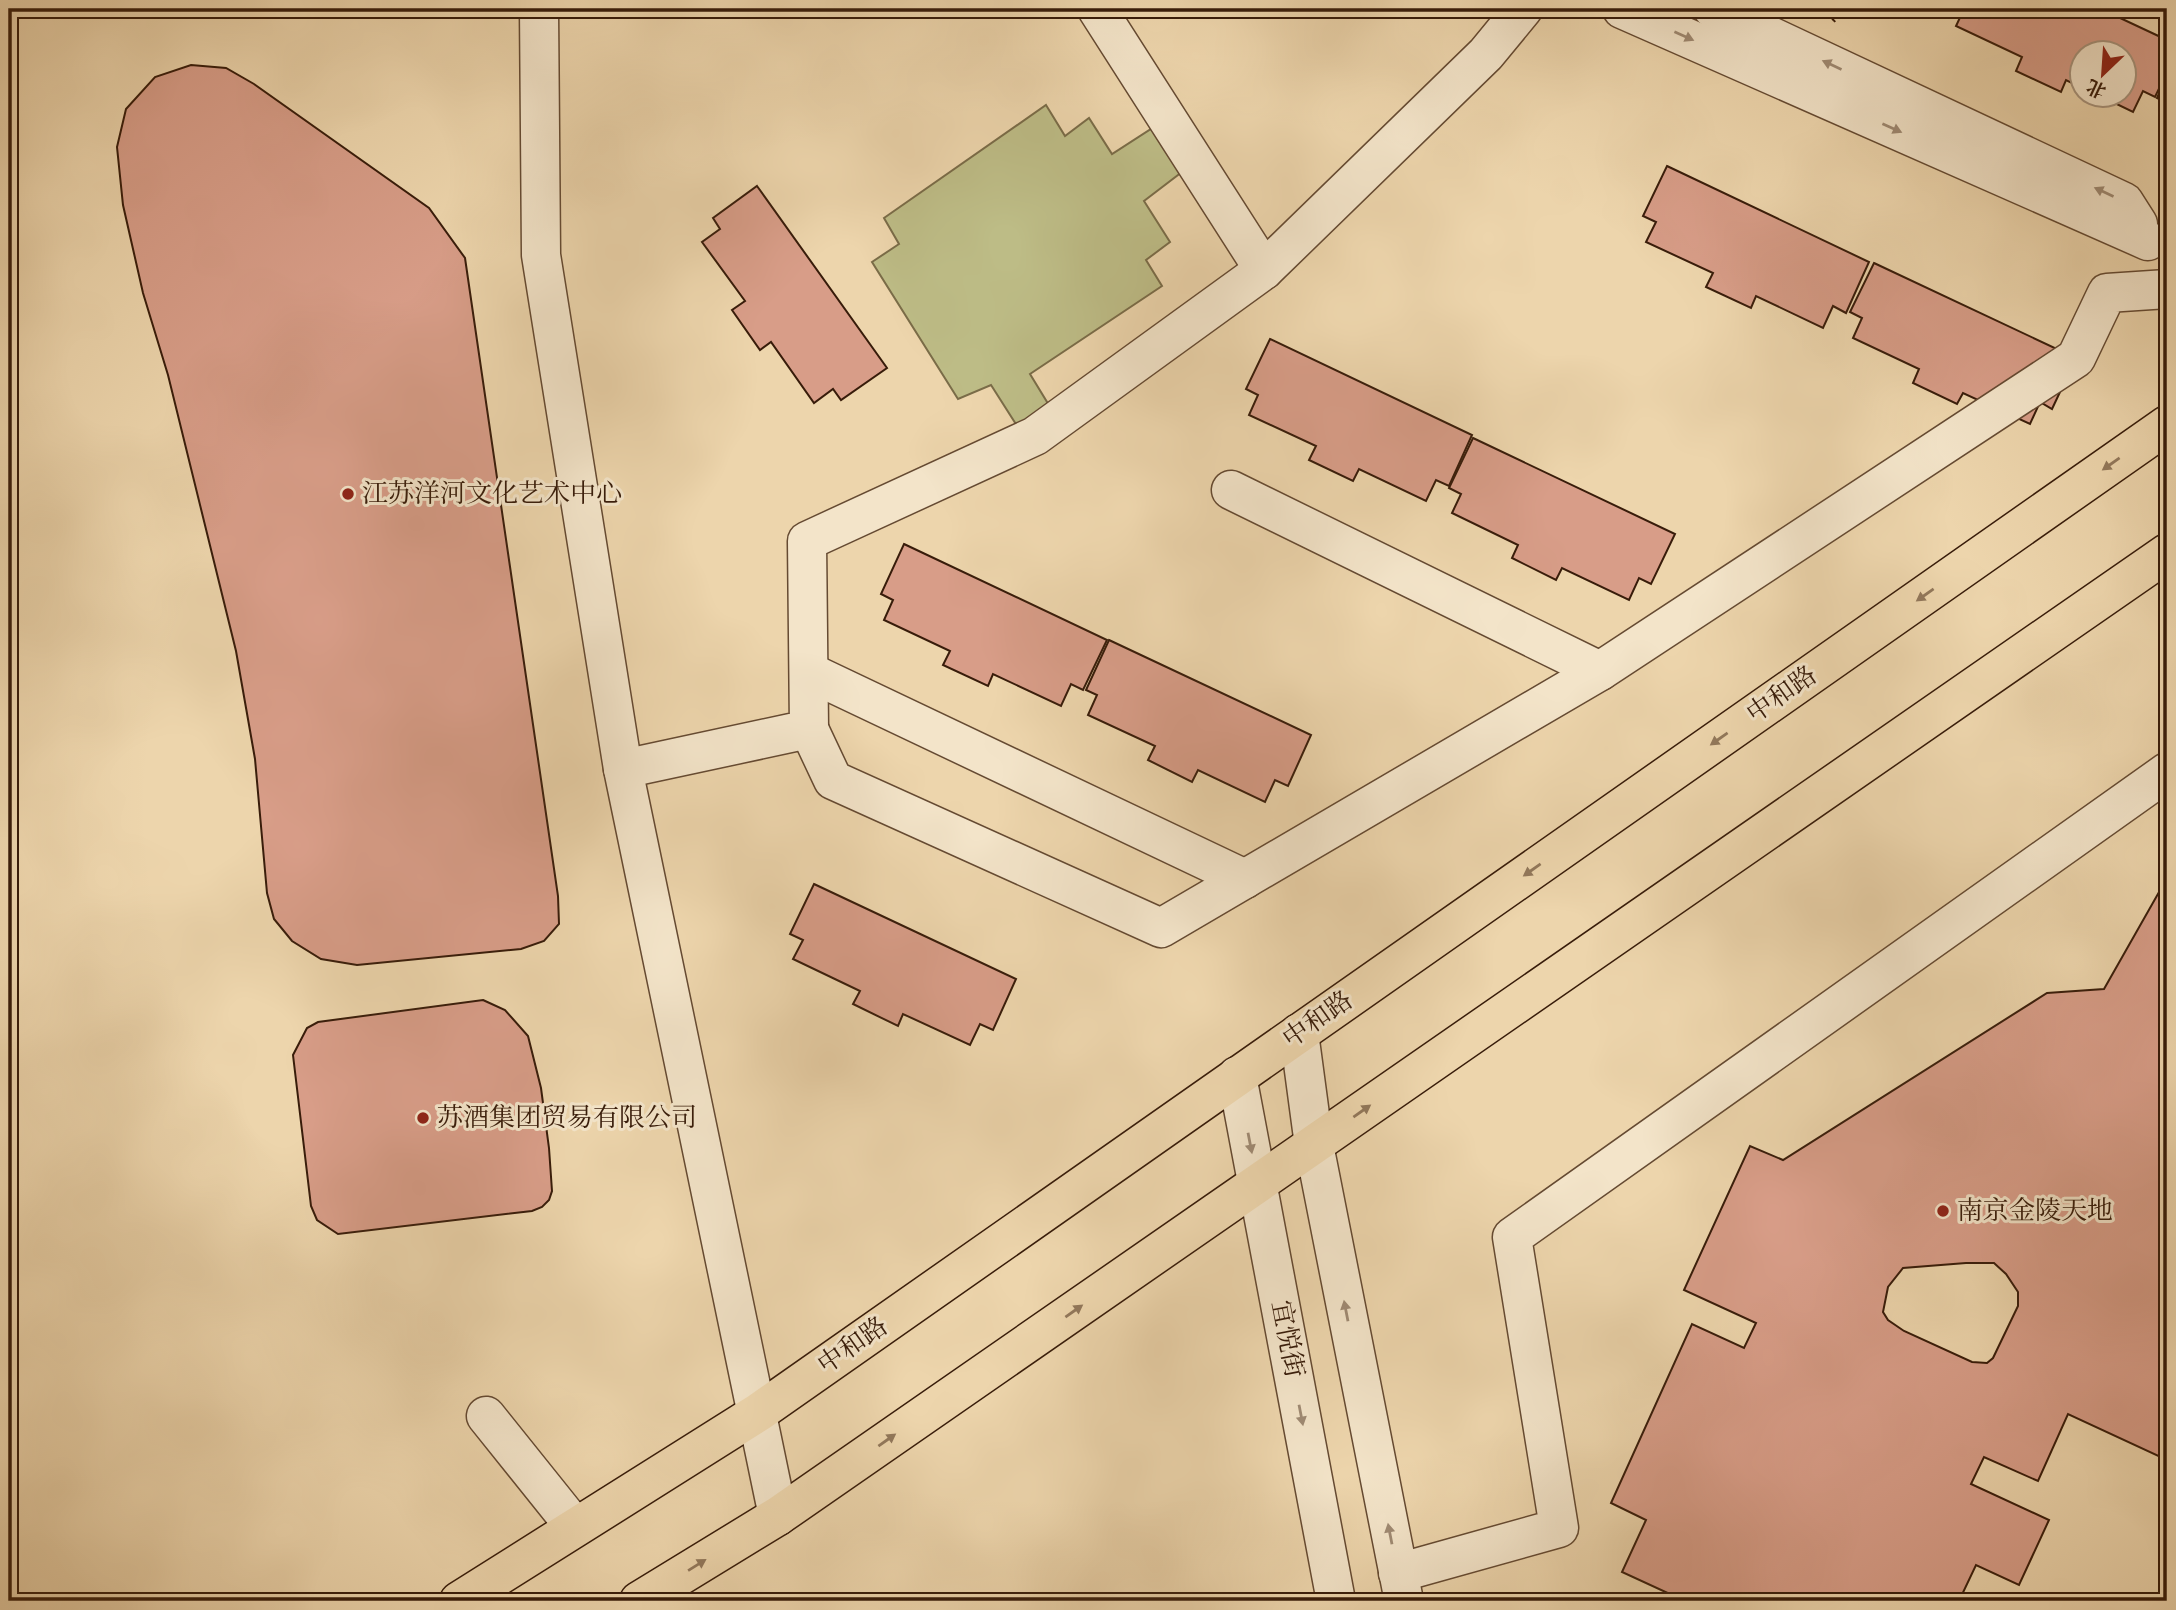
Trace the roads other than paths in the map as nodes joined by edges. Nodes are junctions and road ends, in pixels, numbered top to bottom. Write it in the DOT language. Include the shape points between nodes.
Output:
graph roads {
  1 [pos="539,9"];
  2 [pos="1097,9"];
  3 [pos="1523,9"];
  4 [pos="1622,9"];
  5 [pos="1713,9"];
  6 [pos="2158,255"];
  7 [pos="1264,270"];
  8 [pos="2167,289"];
  9 [pos="2167,425"];
  10 [pos="1231,490"];
  11 [pos="2167,553"];
  12 [pos="1600,671"];
  13 [pos="809,672"];
  14 [pos="809,729"];
  15 [pos="623,769"];
  16 [pos="2167,772"];
  17 [pos="1245,879"];
  18 [pos="1299,1033"];
  19 [pos="1237,1076"];
  20 [pos="1314,1145"];
  21 [pos="1258,1183"];
  22 [pos="759,1412"];
  23 [pos="486,1416"];
  24 [pos="778,1516"];
  25 [pos="575,1527"];
  26 [pos="1401,1587"];
  27 [pos="459,1601"];
  28 [pos="639,1601"];
  29 [pos="1336,1601"];
  1 -- 15 [label="street" via="541,255"];
  2 -- 7 [label="street"];
  3 -- 7 [label="street" via="1486,54"];
  4 -- 6 [label="street, one-way"];
  6 -- 5 [label="street, one-way" via="2124,202"];
  7 -- 13 [label="street" via="1035,436 807,541"];
  8 -- 12 [label="street" via="2107,293 2076,359"];
  9 -- 18 [label="main road, 中和路, one-way"];
  10 -- 12 [label="street"];
  20 -- 11 [label="main road, one-way"];
  12 -- 17 [label="street"];
  13 -- 14 [label="street"];
  13 -- 17 [label="street"];
  14 -- 15 [label="street"];
  14 -- 17 [label="street" via="833,780 1161,928"];
  15 -- 22 [label="street"];
  16 -- 26 [label="street" via="1513,1237 1559,1528"];
  18 -- 19 [label="main road, 中和路"];
  18 -- 20 [label="street"];
  19 -- 21 [label="street, 宜悦街, one-way"];
  19 -- 22 [label="main road, 中和路"];
  20 -- 21 [label="main road"];
  26 -- 20 [label="street, one-way"];
  24 -- 21 [label="main road, one-way"];
  21 -- 29 [label="street, 宜悦街, one-way"];
  22 -- 24 [label="street"];
  22 -- 25 [label="main road, 中和路"];
  23 -- 25 [label="street"];
  28 -- 24 [label="main road, one-way"];
  25 -- 27 [label="main road, 中和路"];
}
